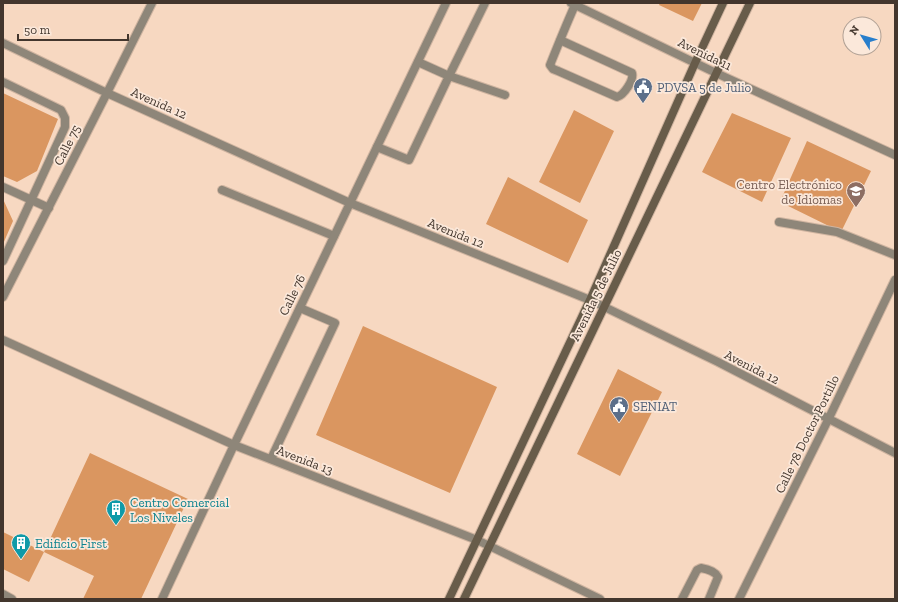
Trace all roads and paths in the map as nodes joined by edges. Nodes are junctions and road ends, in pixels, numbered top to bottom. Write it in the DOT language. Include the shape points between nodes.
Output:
graph roads {
  1 [pos="152,3"];
  2 [pos="446,3"];
  3 [pos="485,3"];
  4 [pos="723,3"];
  5 [pos="750,3"];
  6 [pos="573,4"];
  7 [pos="560,40"];
  8 [pos="3,43"];
  9 [pos="418,62"];
  10 [pos="695,63"];
  11 [pos="716,73"];
  12 [pos="449,76"];
  13 [pos="3,82"];
  14 [pos="107,93"];
  15 [pos="505,95"];
  16 [pos="377,147"];
  17 [pos="895,155"];
  18 [pos="3,187"];
  19 [pos="222,190"];
  20 [pos="32,200"];
  21 [pos="350,203"];
  22 [pos="48,208"];
  23 [pos="779,222"];
  24 [pos="334,236"];
  25 [pos="895,255"];
  26 [pos="3,261"];
  27 [pos="895,280"];
  28 [pos="893,290"];
  29 [pos="3,297"];
  30 [pos="590,300"];
  31 [pos="300,308"];
  32 [pos="603,308"];
  33 [pos="3,340"];
  34 [pos="828,420"];
  35 [pos="234,445"];
  36 [pos="895,453"];
  37 [pos="271,459"];
  38 [pos="477,540"];
  39 [pos="490,546"];
  40 [pos="3,594"];
  41 [pos="12,599"];
  42 [pos="162,599"];
  43 [pos="449,599"];
  44 [pos="464,599"];
  45 [pos="600,599"];
  46 [pos="682,599"];
  47 [pos="709,599"];
  48 [pos="739,599"];
  1 -- 14 [label="street, Calle 75"];
  2 -- 9 [label="street, Calle 76"];
  3 -- 12 [label="street"];
  4 -- 10 [label="main road, Avenida 5 de Julio"];
  5 -- 11 [label="main road, Avenida 5 de Julio"];
  6 -- 7 [label="street"];
  6 -- 10 [label="street, Avenida 11"];
  7 -- 7 [label="street" via="550,65 553,69 617,97 633,78 632,73"];
  8 -- 14 [label="street, Avenida 12"];
  9 -- 12 [label="street"];
  9 -- 16 [label="street, Calle 76"];
  10 -- 11 [label="street, Avenida 11"];
  10 -- 30 [label="main road, Avenida 5 de Julio"];
  11 -- 17 [label="street, Avenida 11"];
  11 -- 32 [label="main road, Avenida 5 de Julio"];
  12 -- 15 [label="street"];
  12 -- 16 [label="street" via="409,160"];
  13 -- 20 [label="street" via="61,110 65,118 65,127"];
  14 -- 21 [label="street, Avenida 12"];
  14 -- 22 [label="street, Calle 75"];
  16 -- 21 [label="street, Calle 76"];
  18 -- 20 [label="street"];
  19 -- 24 [label="street"];
  20 -- 22 [label="street"];
  20 -- 26 [label="street"];
  21 -- 24 [label="street, Calle 76"];
  21 -- 30 [label="street, Avenida 12"];
  22 -- 29 [label="street, Calle 75"];
  23 -- 25 [label="street" via="827,229"];
  24 -- 31 [label="street, Calle 76"];
  27 -- 28 [label="street, Calle 78 Doctor Portillo"];
  28 -- 34 [label="street, Calle 78 Doctor Portillo"];
  30 -- 32 [label="street, Avenida 12"];
  30 -- 38 [label="main road, Avenida 5 de Julio"];
  31 -- 35 [label="street, Calle 76"];
  31 -- 37 [label="street" via="335,323"];
  32 -- 34 [label="street, Avenida 12" via="718,362"];
  32 -- 39 [label="main road, Avenida 5 de Julio"];
  33 -- 35 [label="street, Avenida 13"];
  34 -- 36 [label="street, Avenida 12"];
  34 -- 48 [label="street, Calle 78 Doctor Portillo"];
  35 -- 37 [label="street, Avenida 13"];
  35 -- 42 [label="street, Calle 76"];
  37 -- 38 [label="street, Avenida 13"];
  38 -- 39 [label="street, Avenida 13"];
  38 -- 43 [label="main road, Avenida 5 de Julio"];
  39 -- 44 [label="main road, Avenida 5 de Julio"];
  39 -- 45 [label="street, Avenida 13"];
  40 -- 41 [label="street"];
  46 -- 47 [label="street" via="697,570 701,568 712,571 718,577"];
}
